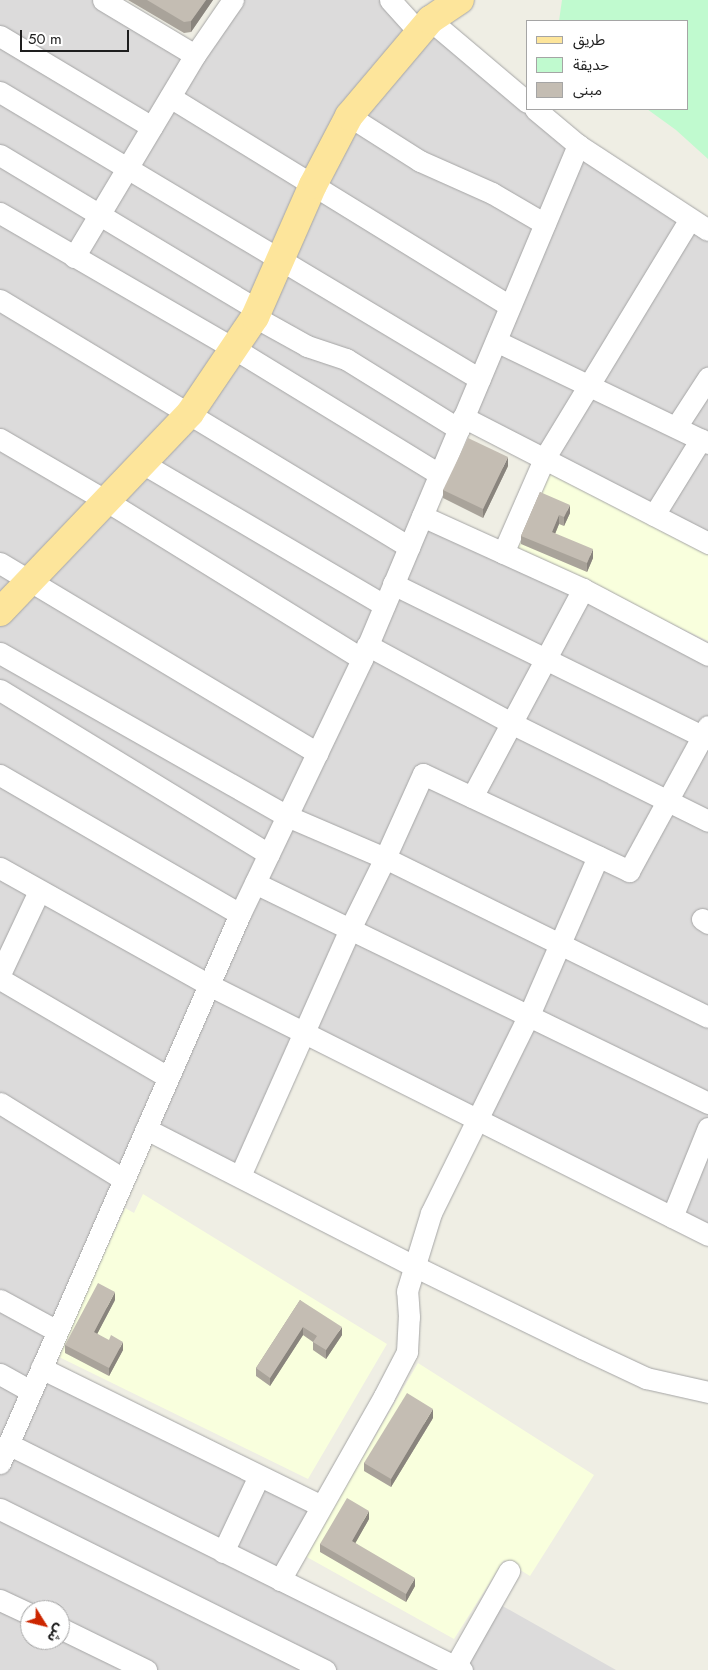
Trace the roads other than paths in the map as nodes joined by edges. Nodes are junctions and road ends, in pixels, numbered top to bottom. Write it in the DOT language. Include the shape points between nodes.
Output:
graph roads {
  1 [pos="103,0"];
  2 [pos="233,0"];
  3 [pos="390,0"];
  4 [pos="460,0"];
  5 [pos="429,18"];
  6 [pos="0,36"];
  7 [pos="195,55"];
  8 [pos="0,92"];
  9 [pos="170,97"];
  10 [pos="526,101"];
  11 [pos="536,110"];
  12 [pos="349,116"];
  13 [pos="152,127"];
  14 [pos="578,146"];
  15 [pos="0,155"];
  16 [pos="127,168"];
  17 [pos="313,185"];
  18 [pos="0,213"];
  19 [pos="99,215"];
  20 [pos="690,219"];
  21 [pos="545,224"];
  22 [pos="708,230"];
  23 [pos="74,257"];
  24 [pos="280,260"];
  25 [pos="0,300"];
  26 [pos="510,306"];
  27 [pos="256,314"];
  28 [pos="496,341"];
  29 [pos="235,348"];
  30 [pos="708,378"];
  31 [pos="480,379"];
  32 [pos="589,385"];
  33 [pos="190,413"];
  34 [pos="461,423"];
  35 [pos="676,427"];
  36 [pos="0,439"];
  37 [pos="704,441"];
  38 [pos="544,459"];
  39 [pos="142,463"];
  40 [pos="439,474"];
  41 [pos="105,500"];
  42 [pos="654,515"];
  43 [pos="422,516"];
  44 [pos="708,543"];
  45 [pos="409,547"];
  46 [pos="503,553"];
  47 [pos="0,563"];
  48 [pos="29,580"];
  49 [pos="393,584"];
  50 [pos="583,589"];
  51 [pos="384,605"];
  52 [pos="0,612"];
  53 [pos="364,652"];
  54 [pos="0,653"];
  55 [pos="708,655"];
  56 [pos="545,658"];
  57 [pos="0,690"];
  58 [pos="511,723"];
  59 [pos="706,734"];
  60 [pos="317,753"];
  61 [pos="0,774"];
  62 [pos="472,797"];
  63 [pos="667,801"];
  64 [pos="287,816"];
  65 [pos="708,822"];
  66 [pos="269,854"];
  67 [pos="598,856"];
  68 [pos="385,858"];
  69 [pos="0,868"];
  70 [pos="255,883"];
  71 [pos="39,891"];
  72 [pos="240,914"];
  73 [pos="350,929"];
  74 [pos="559,944"];
  75 [pos="0,974"];
  76 [pos="0,979"];
  77 [pos="209,985"];
  78 [pos="529,1015"];
  79 [pos="708,1017"];
  80 [pos="304,1034"];
  81 [pos="168,1077"];
  82 [pos="0,1103"];
  83 [pos="708,1103"];
  84 [pos="477,1121"];
  85 [pos="708,1128"];
  86 [pos="146,1129"];
  87 [pos="240,1176"];
  88 [pos="124,1179"];
  89 [pos="672,1217"];
  90 [pos="708,1235"];
  91 [pos="414,1266"];
  92 [pos="0,1300"];
  93 [pos="57,1331"];
  94 [pos="41,1368"];
  95 [pos="0,1374"];
  96 [pos="30,1391"];
  97 [pos="708,1392"];
  98 [pos="4,1445"];
  99 [pos="259,1476"];
  100 [pos="321,1506"];
  101 [pos="0,1509"];
  102 [pos="223,1552"];
  103 [pos="509,1571"];
  104 [pos="280,1580"];
  105 [pos="0,1600"];
  106 [pos="20,1609"];
  107 [pos="70,1633"];
  108 [pos="457,1669"];
  109 [pos="146,1670"];
  110 [pos="325,1670"];
  1 -- 7 [label="street"];
  2 -- 7 [label="street"];
  3 -- 5 [label="street"];
  4 -- 5 [label="main road"];
  5 -- 10 [label="street"];
  5 -- 12 [label="main road"];
  6 -- 13 [label="street"];
  7 -- 9 [label="street"];
  8 -- 16 [label="street"];
  9 -- 13 [label="street"];
  9 -- 17 [label="street"];
  11 -- 14 [label="street"];
  12 -- 17 [label="main road"];
  12 -- 21 [label="street" via="420,161 492,193"];
  13 -- 16 [label="street"];
  14 -- 20 [label="street"];
  14 -- 21 [label="street"];
  15 -- 19 [label="street"];
  16 -- 19 [label="street"];
  16 -- 24 [label="street"];
  17 -- 24 [label="main road"];
  17 -- 26 [label="street"];
  18 -- 23 [label="street"];
  19 -- 23 [label="street"];
  19 -- 27 [label="street"];
  20 -- 22 [label="street"];
  20 -- 32 [label="street"];
  21 -- 26 [label="street"];
  23 -- 29 [label="street"];
  24 -- 27 [label="main road"];
  24 -- 31 [label="street"];
  25 -- 33 [label="street"];
  26 -- 28 [label="street"];
  27 -- 29 [label="main road"];
  27 -- 34 [label="street" via="307,346 346,359"];
  28 -- 31 [label="street"];
  28 -- 32 [label="street"];
  29 -- 33 [label="main road"];
  29 -- 40 [label="street"];
  30 -- 35 [label="street"];
  31 -- 34 [label="street"];
  32 -- 35 [label="street"];
  32 -- 38 [label="street"];
  33 -- 39 [label="main road"];
  33 -- 45 [label="street"];
  34 -- 38 [label="street"];
  34 -- 40 [label="street"];
  35 -- 37 [label="street"];
  36 -- 41 [label="street"];
  37 -- 42 [label="street"];
  38 -- 42 [label="street"];
  38 -- 46 [label="street"];
  39 -- 41 [label="main road"];
  39 -- 51 [label="street"];
  40 -- 43 [label="street"];
  41 -- 48 [label="main road"];
  41 -- 53 [label="street"];
  42 -- 44 [label="street"];
  43 -- 45 [label="street"];
  43 -- 46 [label="street"];
  45 -- 49 [label="street"];
  46 -- 50 [label="street"];
  47 -- 48 [label="street"];
  48 -- 52 [label="main road"];
  48 -- 60 [label="street"];
  49 -- 51 [label="street"];
  49 -- 56 [label="street"];
  50 -- 55 [label="street"];
  50 -- 56 [label="street"];
  51 -- 53 [label="street"];
  53 -- 58 [label="street"];
  53 -- 60 [label="street"];
  54 -- 64 [label="street"];
  56 -- 58 [label="street"];
  56 -- 59 [label="street"];
  57 -- 66 [label="street"];
  58 -- 62 [label="street"];
  58 -- 63 [label="street"];
  59 -- 63 [label="street"];
  60 -- 64 [label="street"];
  61 -- 72 [label="street"];
  62 -- 67 [label="street"];
  62 -- 68 [label="street" via="423,774"];
  63 -- 65 [label="street"];
  63 -- 67 [label="street" via="628,871"];
  64 -- 66 [label="street"];
  64 -- 68 [label="street"];
  66 -- 70 [label="street"];
  67 -- 74 [label="street"];
  68 -- 73 [label="street"];
  68 -- 74 [label="street"];
  69 -- 71 [label="street"];
  70 -- 72 [label="street"];
  70 -- 73 [label="street"];
  71 -- 75 [label="street"];
  71 -- 77 [label="street"];
  72 -- 77 [label="street"];
  73 -- 78 [label="street"];
  73 -- 80 [label="street"];
  74 -- 78 [label="street"];
  74 -- 79 [label="street"];
  76 -- 81 [label="street"];
  77 -- 80 [label="street"];
  77 -- 81 [label="street"];
  78 -- 83 [label="street"];
  78 -- 84 [label="street"];
  80 -- 84 [label="street"];
  80 -- 87 [label="street"];
  81 -- 86 [label="street"];
  82 -- 88 [label="street"];
  84 -- 89 [label="street"];
  84 -- 91 [label="street" via="431,1213"];
  85 -- 89 [label="street"];
  86 -- 87 [label="street"];
  86 -- 88 [label="street"];
  87 -- 91 [label="street"];
  88 -- 93 [label="street"];
  89 -- 90 [label="street"];
  91 -- 97 [label="street" via="646,1378"];
  91 -- 100 [label="street" via="407,1292 407,1352"];
  92 -- 93 [label="street"];
  93 -- 94 [label="street"];
  94 -- 96 [label="street"];
  94 -- 99 [label="street"];
  95 -- 96 [label="street"];
  96 -- 98 [label="street"];
  98 -- 102 [label="street"];
  99 -- 100 [label="street"];
  99 -- 102 [label="street"];
  100 -- 104 [label="street"];
  101 -- 110 [label="street"];
  102 -- 104 [label="street"];
  103 -- 108 [label="street"];
  104 -- 108 [label="street"];
  105 -- 106 [label="street"];
  107 -- 109 [label="street"];
}
